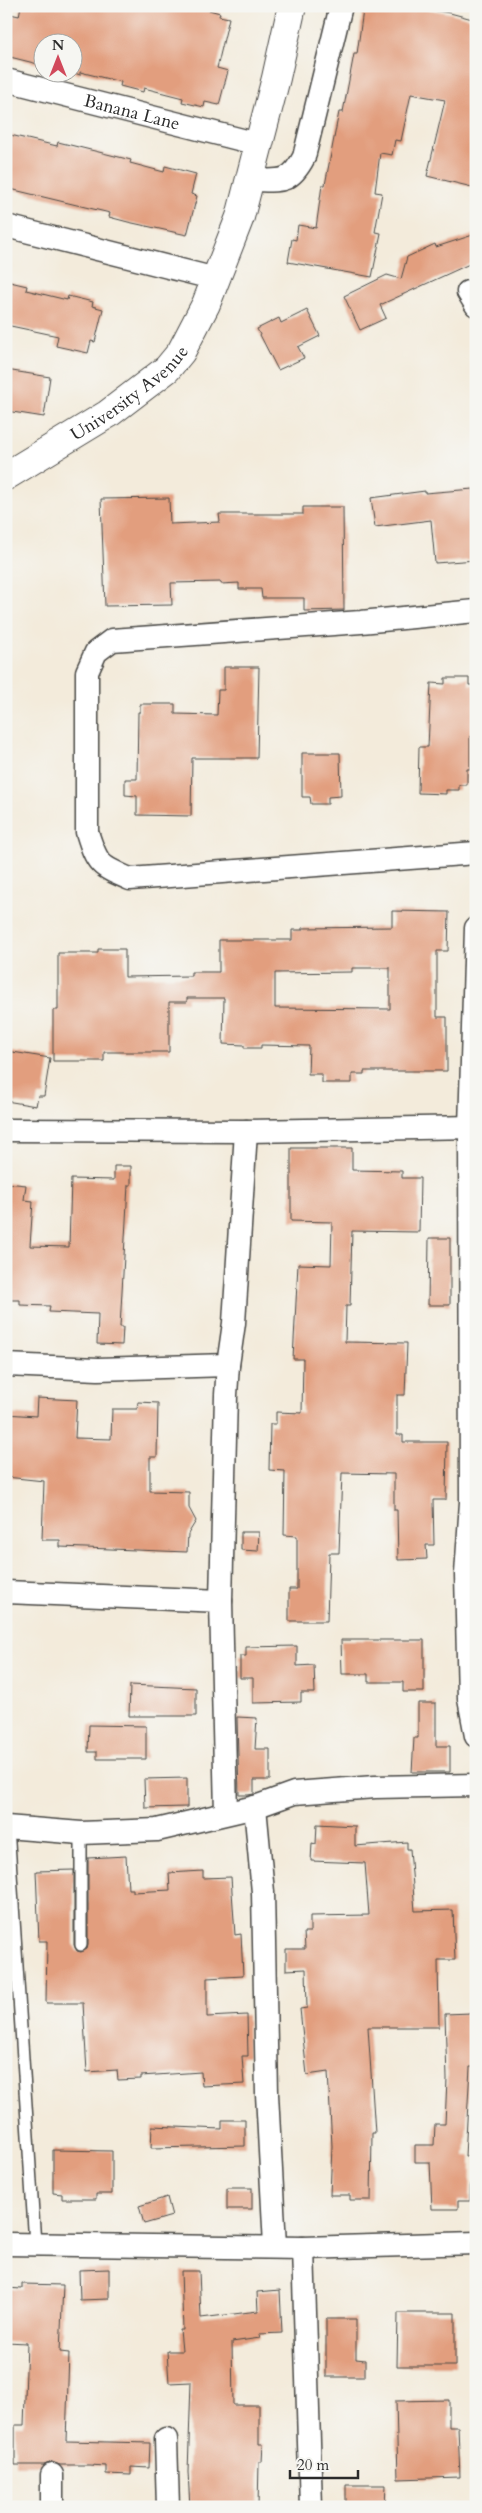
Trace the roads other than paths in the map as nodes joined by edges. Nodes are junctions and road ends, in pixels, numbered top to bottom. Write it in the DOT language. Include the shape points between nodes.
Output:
graph roads {
  1 [pos="292,6"];
  2 [pos="341,6"];
  3 [pos="6,80"];
  4 [pos="258,144"];
  5 [pos="249,180"];
  6 [pos="6,226"];
  7 [pos="216,279"];
  8 [pos="6,476"];
  9 [pos="476,611"];
  10 [pos="476,853"];
  11 [pos="476,928"];
  12 [pos="473,1127"];
  13 [pos="6,1130"];
  14 [pos="246,1131"];
  15 [pos="6,1365"];
  16 [pos="228,1365"];
  17 [pos="6,1592"];
  18 [pos="220,1600"];
  19 [pos="476,1736"];
  20 [pos="476,1785"];
  21 [pos="255,1807"];
  22 [pos="226,1813"];
  23 [pos="7,1827"];
  24 [pos="82,1833"];
  25 [pos="82,1946"];
  26 [pos="476,2243"];
  27 [pos="6,2244"];
  28 [pos="34,2244"];
  29 [pos="275,2246"];
  30 [pos="303,2248"];
  31 [pos="166,2439"];
  32 [pos="52,2475"];
  33 [pos="52,2507"];
  34 [pos="168,2507"];
  35 [pos="311,2507"];
  1 -- 4 [label="street, University Avenue"];
  2 -- 5 [label="street" via="304,157 296,174 282,180"];
  3 -- 4 [label="street, Banana Lane"];
  4 -- 5 [label="street, University Avenue"];
  5 -- 7 [label="street, University Avenue" via="240,217"];
  6 -- 7 [label="street"];
  7 -- 8 [label="street, University Avenue" via="181,352 167,369 108,414"];
  9 -- 10 [label="street" via="112,640 96,652 87,672 87,692 88,832 94,857 108,870 130,879"];
  11 -- 12 [label="street"];
  12 -- 14 [label="street"];
  12 -- 19 [label="street" via="471,1502 466,1574 470,1700"];
  13 -- 14 [label="street"];
  14 -- 16 [label="street" via="234,1323"];
  15 -- 16 [label="street" via="98,1369"];
  16 -- 18 [label="street"];
  17 -- 18 [label="street"];
  18 -- 22 [label="street"];
  20 -- 21 [label="street" via="294,1792"];
  21 -- 22 [label="street"];
  21 -- 29 [label="street" via="263,1892"];
  22 -- 24 [label="street" via="157,1830"];
  23 -- 24 [label="street"];
  23 -- 28 [label="lane"];
  24 -- 25 [label="lane"];
  26 -- 30 [label="street"];
  27 -- 28 [label="street"];
  28 -- 29 [label="street"];
  29 -- 30 [label="street"];
  30 -- 35 [label="street"];
  31 -- 34 [label="street"];
  32 -- 33 [label="street"];
}
